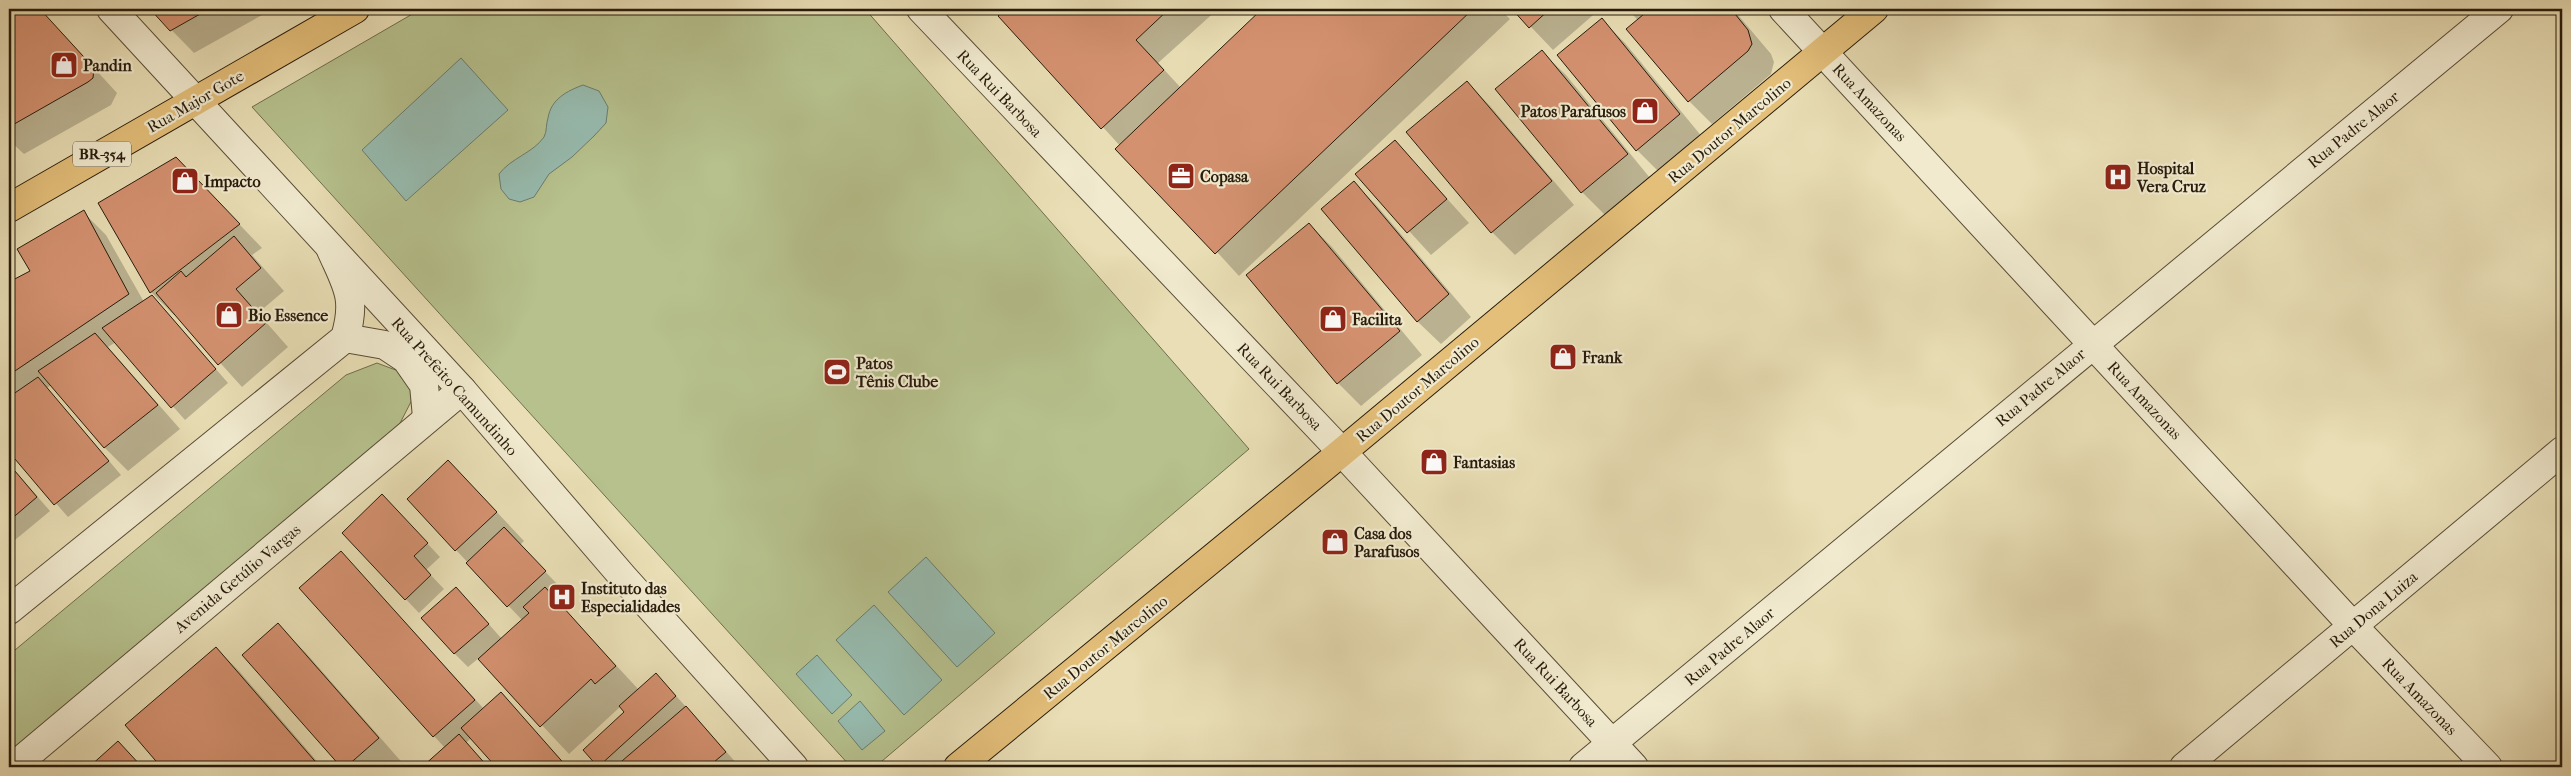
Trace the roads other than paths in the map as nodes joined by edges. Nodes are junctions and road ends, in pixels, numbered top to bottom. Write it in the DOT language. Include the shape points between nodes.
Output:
graph roads {
  1 [pos="111,9"];
  2 [pos="355,9"];
  3 [pos="921,9"];
  4 [pos="1783,9"];
  5 [pos="1874,9"];
  6 [pos="2499,9"];
  7 [pos="1823,52"];
  8 [pos="196,100"];
  9 [pos="9,208"];
  10 [pos="331,250"];
  11 [pos="345,338"];
  12 [pos="2093,343"];
  13 [pos="462,390"];
  14 [pos="427,417"];
  15 [pos="2562,451"];
  16 [pos="1342,452"];
  17 [pos="9,610"];
  18 [pos="2353,626"];
  19 [pos="1612,743"];
  20 [pos="13,767"];
  21 [pos="794,767"];
  22 [pos="958,767"];
  23 [pos="1583,767"];
  24 [pos="1634,767"];
  25 [pos="2184,767"];
  26 [pos="2488,767"];
  1 -- 8 [label="street, Rua Prefeito Camundinho"];
  2 -- 8 [label="main road, Rua Major Gote / BR-354"];
  3 -- 16 [label="street, Rua Rui Barbosa"];
  4 -- 7 [label="street, Rua Amazonas"];
  5 -- 7 [label="main road, Rua Doutor Marcolino"];
  6 -- 12 [label="street, Rua Padre Alaor"];
  7 -- 12 [label="street, Rua Amazonas"];
  7 -- 16 [label="main road, Rua Doutor Marcolino"];
  8 -- 9 [label="main road, Rua Major Gote / BR-354"];
  8 -- 10 [label="street, Rua Prefeito Camundinho"];
  10 -- 11 [label="street" via="351,296 350,321"];
  10 -- 13 [label="street, Rua Prefeito Camundinho"];
  11 -- 14 [label="street" via="385,345 406,359 424,385"];
  11 -- 17 [label="street"];
  12 -- 18 [label="street, Rua Amazonas"];
  12 -- 19 [label="street, Rua Padre Alaor"];
  13 -- 14 [label="street, Avenida Getúlio Vargas"];
  13 -- 21 [label="street, Rua Prefeito Camundinho" via="630,585"];
  14 -- 20 [label="street, Avenida Getúlio Vargas"];
  15 -- 18 [label="street, Rua Dona Luiza"];
  16 -- 19 [label="street, Rua Rui Barbosa"];
  16 -- 22 [label="main road, Rua Doutor Marcolino"];
  18 -- 25 [label="street, Rua Dona Luiza"];
  18 -- 26 [label="street, Rua Amazonas"];
  19 -- 23 [label="street, Rua Padre Alaor"];
  19 -- 24 [label="street, Rua Rui Barbosa"];
}
